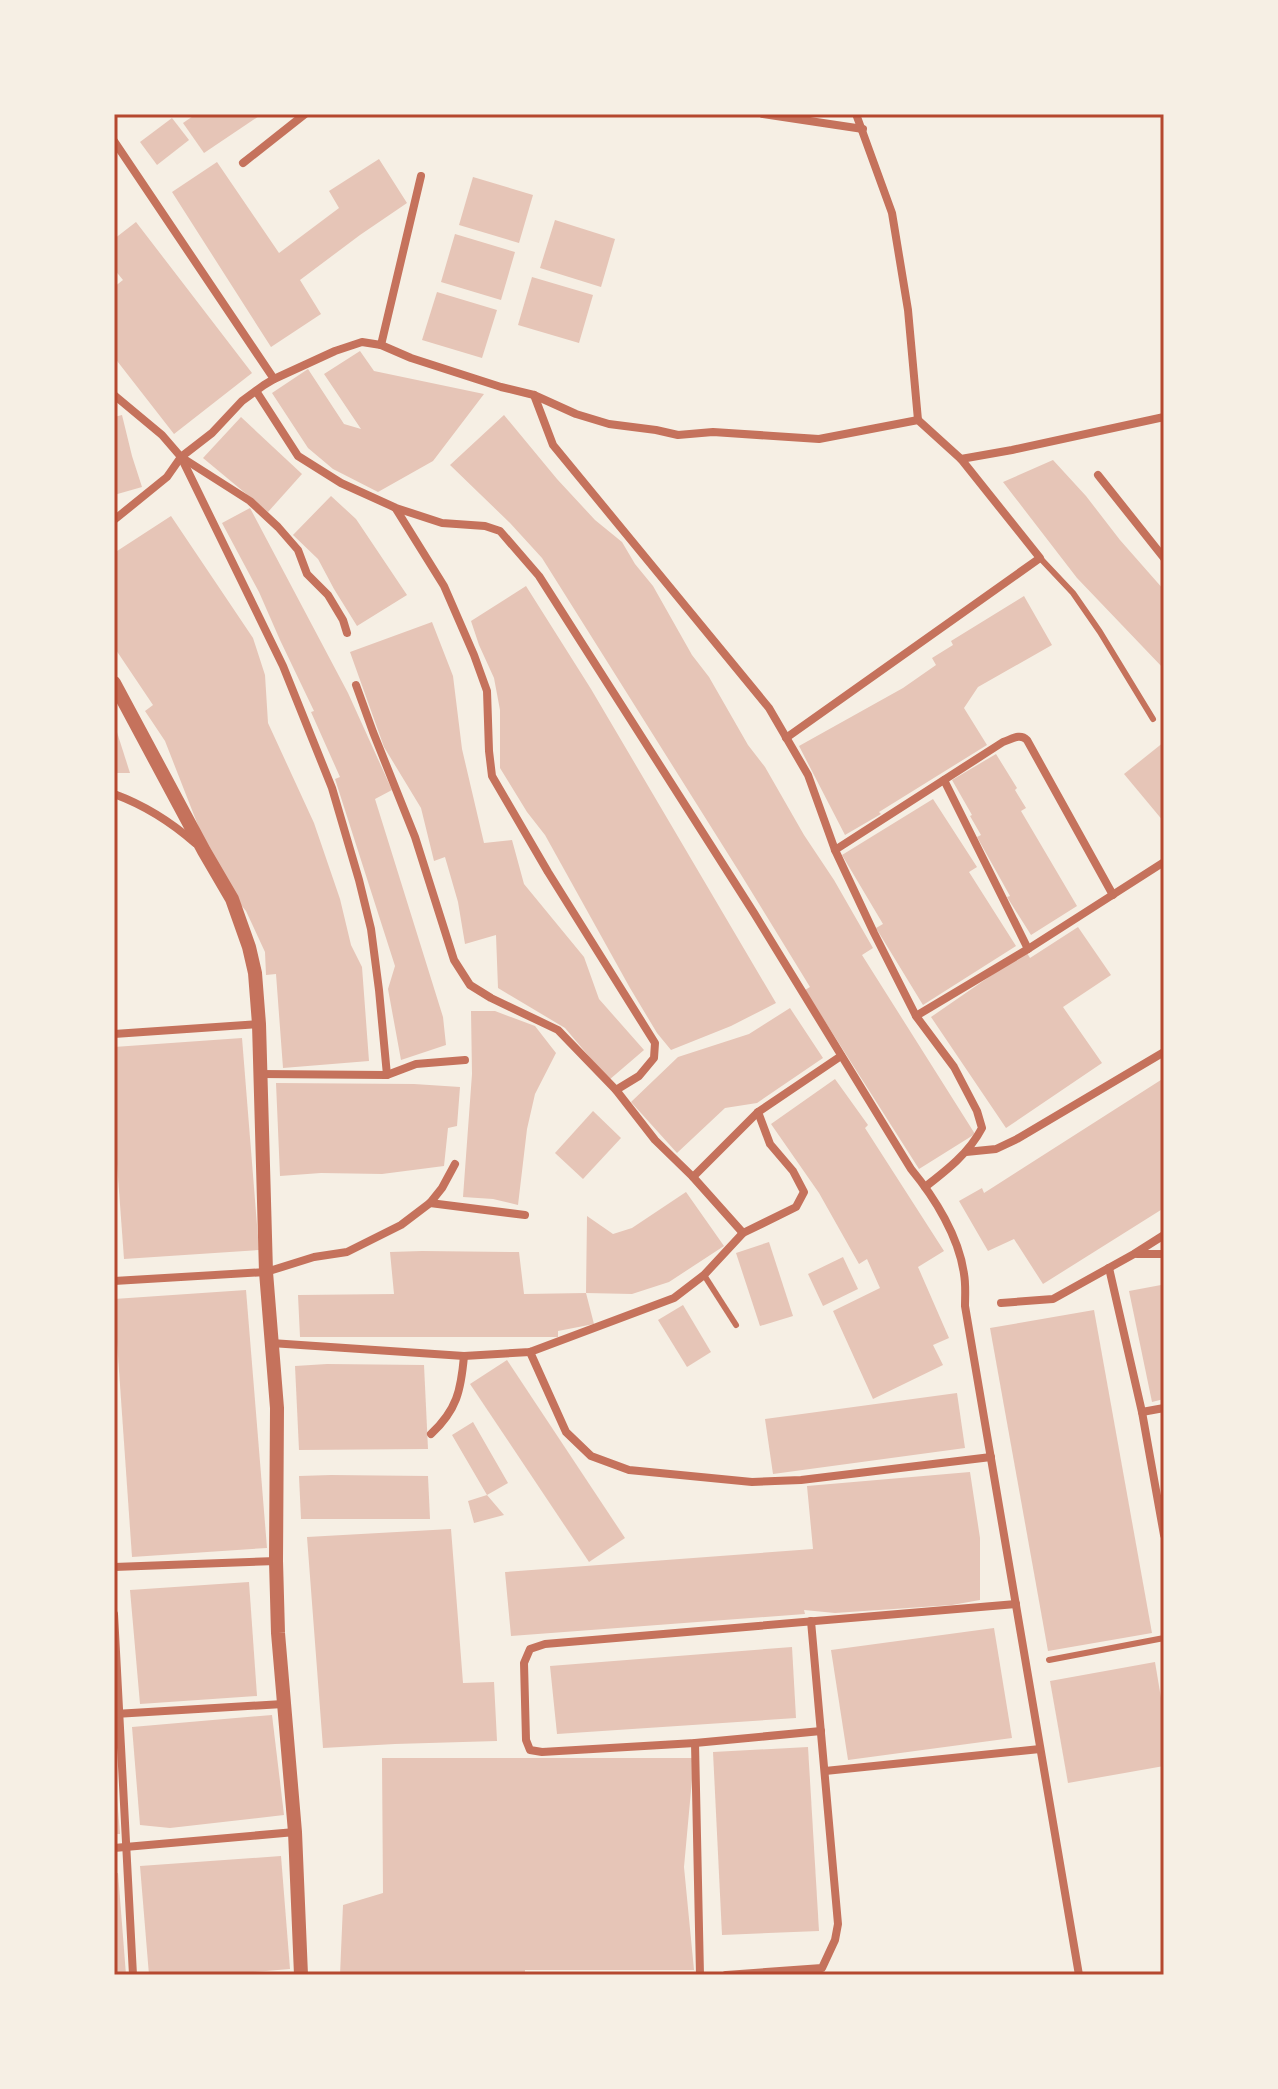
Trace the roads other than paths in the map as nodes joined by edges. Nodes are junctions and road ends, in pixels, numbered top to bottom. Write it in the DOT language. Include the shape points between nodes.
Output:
graph roads {
  1 [pos="305,114"];
  2 [pos="763,114"];
  3 [pos="856,114"];
  4 [pos="863,129"];
  5 [pos="114,141"];
  6 [pos="243,163"];
  7 [pos="421,176"];
  8 [pos="381,345"];
  9 [pos="274,379"];
  10 [pos="256,391"];
  11 [pos="114,395"];
  12 [pos="534,395"];
  13 [pos="1164,417"];
  14 [pos="918,420"];
  15 [pos="181,457"];
  16 [pos="961,459"];
  17 [pos="1098,475"];
  18 [pos="396,508"];
  19 [pos="114,520"];
  20 [pos="1040,558"];
  21 [pos="1164,558"];
  22 [pos="347,633"];
  23 [pos="114,683"];
  24 [pos="356,685"];
  25 [pos="1153,719"];
  26 [pos="786,738"];
  27 [pos="944,780"];
  28 [pos="114,794"];
  29 [pos="835,850"];
  30 [pos="204,851"];
  31 [pos="1164,862"];
  32 [pos="1113,895"];
  33 [pos="1028,949"];
  34 [pos="916,1016"];
  35 [pos="259,1024"];
  36 [pos="114,1034"];
  37 [pos="1164,1052"];
  38 [pos="841,1056"];
  39 [pos="465,1060"];
  40 [pos="260,1074"];
  41 [pos="387,1075"];
  42 [pos="616,1090"];
  43 [pos="758,1112"];
  44 [pos="965,1152"];
  45 [pos="455,1164"];
  46 [pos="693,1177"];
  47 [pos="925,1187"];
  48 [pos="430,1203"];
  49 [pos="525,1215"];
  50 [pos="743,1233"];
  51 [pos="1164,1235"];
  52 [pos="1134,1254"];
  53 [pos="1164,1254"];
  54 [pos="1109,1268"];
  55 [pos="266,1272"];
  56 [pos="704,1275"];
  57 [pos="114,1281"];
  58 [pos="1001,1303"];
  59 [pos="736,1325"];
  60 [pos="271,1343"];
  61 [pos="530,1352"];
  62 [pos="464,1356"];
  63 [pos="1164,1408"];
  64 [pos="1142,1412"];
  65 [pos="431,1434"];
  66 [pos="991,1457"];
  67 [pos="1164,1465"];
  68 [pos="1152,1468"];
  69 [pos="1164,1535"];
  70 [pos="276,1561"];
  71 [pos="114,1567"];
  72 [pos="1016,1604"];
  73 [pos="114,1614"];
  74 [pos="811,1621"];
  75 [pos="1164,1638"];
  76 [pos="1049,1660"];
  77 [pos="283,1704"];
  78 [pos="117,1714"];
  79 [pos="821,1731"];
  80 [pos="695,1743"];
  81 [pos="1040,1749"];
  82 [pos="825,1771"];
  83 [pos="295,1832"];
  84 [pos="127,1847"];
  85 [pos="114,1848"];
  86 [pos="133,1975"];
  87 [pos="301,1975"];
  88 [pos="700,1975"];
  89 [pos="726,1975"];
  90 [pos="1079,1975"];
  1 -- 6 [label="street"];
  2 -- 4 [label="street"];
  3 -- 4 [label="street"];
  4 -- 14 [label="street" via="892,213"];
  5 -- 9 [label="street"];
  7 -- 8 [label="street"];
  8 -- 9 [label="street" via="362,342"];
  8 -- 12 [label="street"];
  9 -- 10 [label="street"];
  10 -- 15 [label="street"];
  10 -- 18 [label="street" via="298,456"];
  11 -- 15 [label="street"];
  12 -- 14 [label="street" via="609,424 678,435 819,439"];
  12 -- 26 [label="street" via="553,445 769,708"];
  13 -- 16 [label="street"];
  14 -- 16 [label="street"];
  15 -- 19 [label="street" via="167,477"];
  15 -- 22 [label="street" via="250,501 278,527 298,550 307,574 328,595"];
  15 -- 41 [label="street" via="283,666 332,788 371,929"];
  16 -- 20 [label="street"];
  17 -- 21 [label="street"];
  18 -- 38 [label="street" via="442,523 500,531 539,576"];
  18 -- 42 [label="street" via="444,586 487,691 492,776 655,1043 654,1058 639,1076"];
  20 -- 25 [label="lane" via="1073,593"];
  20 -- 26 [label="street"];
  23 -- 30 [label="street"];
  24 -- 42 [label="street" via="415,837 454,960 470,985 558,1030"];
  26 -- 29 [label="street" via="808,775"];
  27 -- 29 [label="street"];
  27 -- 32 [label="street" via="1003,742 1024,736"];
  27 -- 33 [label="street"];
  28 -- 30 [label="street" via="167,821"];
  29 -- 34 [label="street"];
  30 -- 35 [label="street" via="242,923 255,973"];
  31 -- 32 [label="street"];
  32 -- 33 [label="street"];
  33 -- 34 [label="street"];
  34 -- 44 [label="street" via="954,1067 981,1120 982,1128"];
  35 -- 36 [label="street"];
  35 -- 40 [label="street"];
  37 -- 44 [label="street" via="1017,1139 996,1149"];
  38 -- 43 [label="street"];
  38 -- 47 [label="street"];
  39 -- 41 [label="street" via="416,1064"];
  40 -- 41 [label="street"];
  40 -- 55 [label="street"];
  42 -- 46 [label="street"];
  43 -- 46 [label="street"];
  43 -- 50 [label="street" via="770,1144 804,1192 796,1207"];
  44 -- 47 [label="street"];
  45 -- 48 [label="street"];
  46 -- 50 [label="street"];
  47 -- 66 [label="street" via="955,1241 964,1274"];
  48 -- 49 [label="street"];
  48 -- 55 [label="street" via="401,1225 347,1252"];
  50 -- 56 [label="street"];
  51 -- 52 [label="street"];
  52 -- 53 [label="street"];
  52 -- 54 [label="street"];
  54 -- 58 [label="street" via="1053,1299"];
  54 -- 64 [label="street"];
  55 -- 57 [label="street"];
  55 -- 60 [label="street"];
  56 -- 59 [label="lane"];
  56 -- 61 [label="street" via="674,1298"];
  60 -- 62 [label="street"];
  60 -- 70 [label="street" via="278,1442"];
  61 -- 62 [label="street"];
  61 -- 66 [label="street" via="566,1432 591,1456 629,1470 752,1482"];
  62 -- 65 [label="street" via="460,1391"];
  63 -- 64 [label="street"];
  64 -- 68 [label="street"];
  66 -- 72 [label="street"];
  67 -- 68 [label="street"];
  68 -- 69 [label="street"];
  70 -- 71 [label="street"];
  70 -- 77 [label="street"];
  72 -- 74 [label="street"];
  72 -- 81 [label="street"];
  73 -- 78 [label="street"];
  74 -- 79 [label="street"];
  74 -- 80 [label="street" via="530,1649 524,1663 530,1750"];
  75 -- 76 [label="lane"];
  77 -- 78 [label="street"];
  77 -- 83 [label="street"];
  78 -- 84 [label="street"];
  79 -- 80 [label="street"];
  79 -- 82 [label="street"];
  80 -- 88 [label="street"];
  81 -- 82 [label="street"];
  81 -- 90 [label="street"];
  82 -- 89 [label="street" via="838,1924 822,1968"];
  83 -- 84 [label="street"];
  83 -- 87 [label="street"];
  84 -- 85 [label="street"];
  84 -- 86 [label="street"];
}
